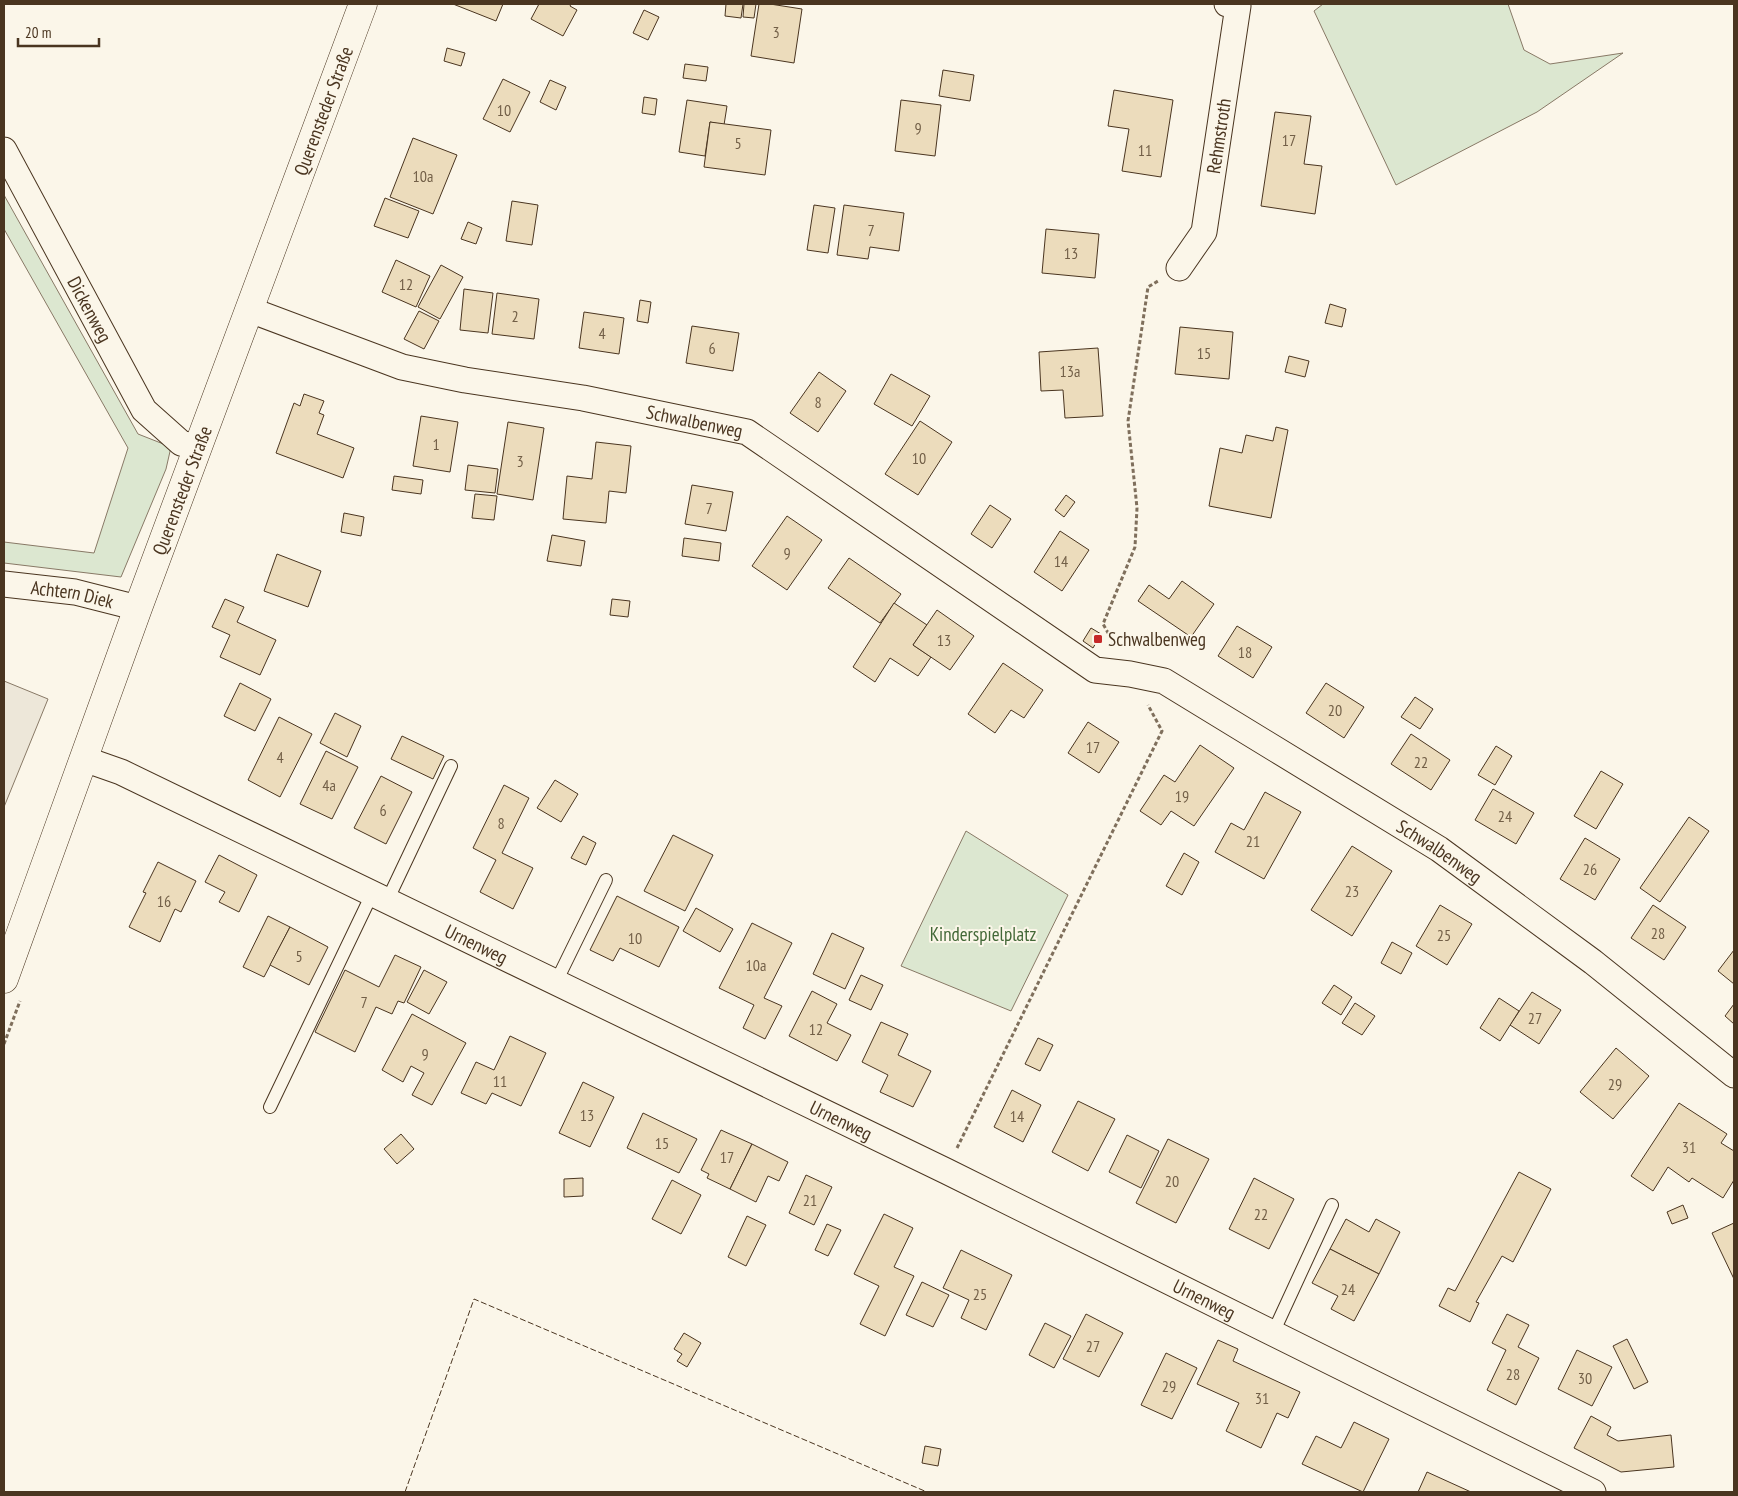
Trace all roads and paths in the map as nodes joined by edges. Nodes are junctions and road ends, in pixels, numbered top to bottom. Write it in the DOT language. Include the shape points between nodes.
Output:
graph roads {
  1 [pos="363,4"];
  2 [pos="1227,4"];
  3 [pos="4,150"];
  4 [pos="1178,268"];
  5 [pos="250,310"];
  6 [pos="198,448"];
  7 [pos="4,584"];
  8 [pos="138,608"];
  9 [pos="1130,674"];
  10 [pos="84,759"];
  11 [pos="451,766"];
  12 [pos="606,880"];
  13 [pos="380,897"];
  14 [pos="4,979"];
  15 [pos="556,982"];
  16 [pos="1734,1075"];
  17 [pos="270,1107"];
  18 [pos="946,1171"];
  19 [pos="1332,1205"];
  20 [pos="1273,1333"];
  21 [pos="1593,1492"];
  1 -- 5 [label="street, Querensteder Straße"];
  2 -- 4 [label="street, Rehmstroth" via="1238,6 1204,232"];
  3 -- 6 [label="street, Dickenweg" via="144,410 181,443"];
  4 -- 9 [label="path" via="1148,287 1128,421 1137,508 1135,547 1103,624"];
  5 -- 6 [label="street, Querensteder Straße"];
  5 -- 9 [label="street, Schwalbenweg" via="402,367 583,398 747,432 1095,670"];
  6 -- 8 [label="street, Querensteder Straße"];
  7 -- 8 [label="street, Achtern Diek" via="75,592"];
  8 -- 10 [label="street, Querensteder Straße"];
  9 -- 16 [label="street, Schwalbenweg" via="1164,681 1439,849 1593,962"];
  9 -- 18 [label="path" via="1162,731"];
  10 -- 13 [label="street, Urnenweg" via="121,772"];
  10 -- 14 [label="street, Querensteder Straße"];
  11 -- 13 [label="lane"];
  12 -- 15 [label="lane"];
  13 -- 15 [label="street, Urnenweg"];
  13 -- 17 [label="lane"];
  15 -- 18 [label="street, Urnenweg"];
  18 -- 20 [label="street, Urnenweg"];
  19 -- 20 [label="lane"];
  20 -- 21 [label="street, Urnenweg"];
}
